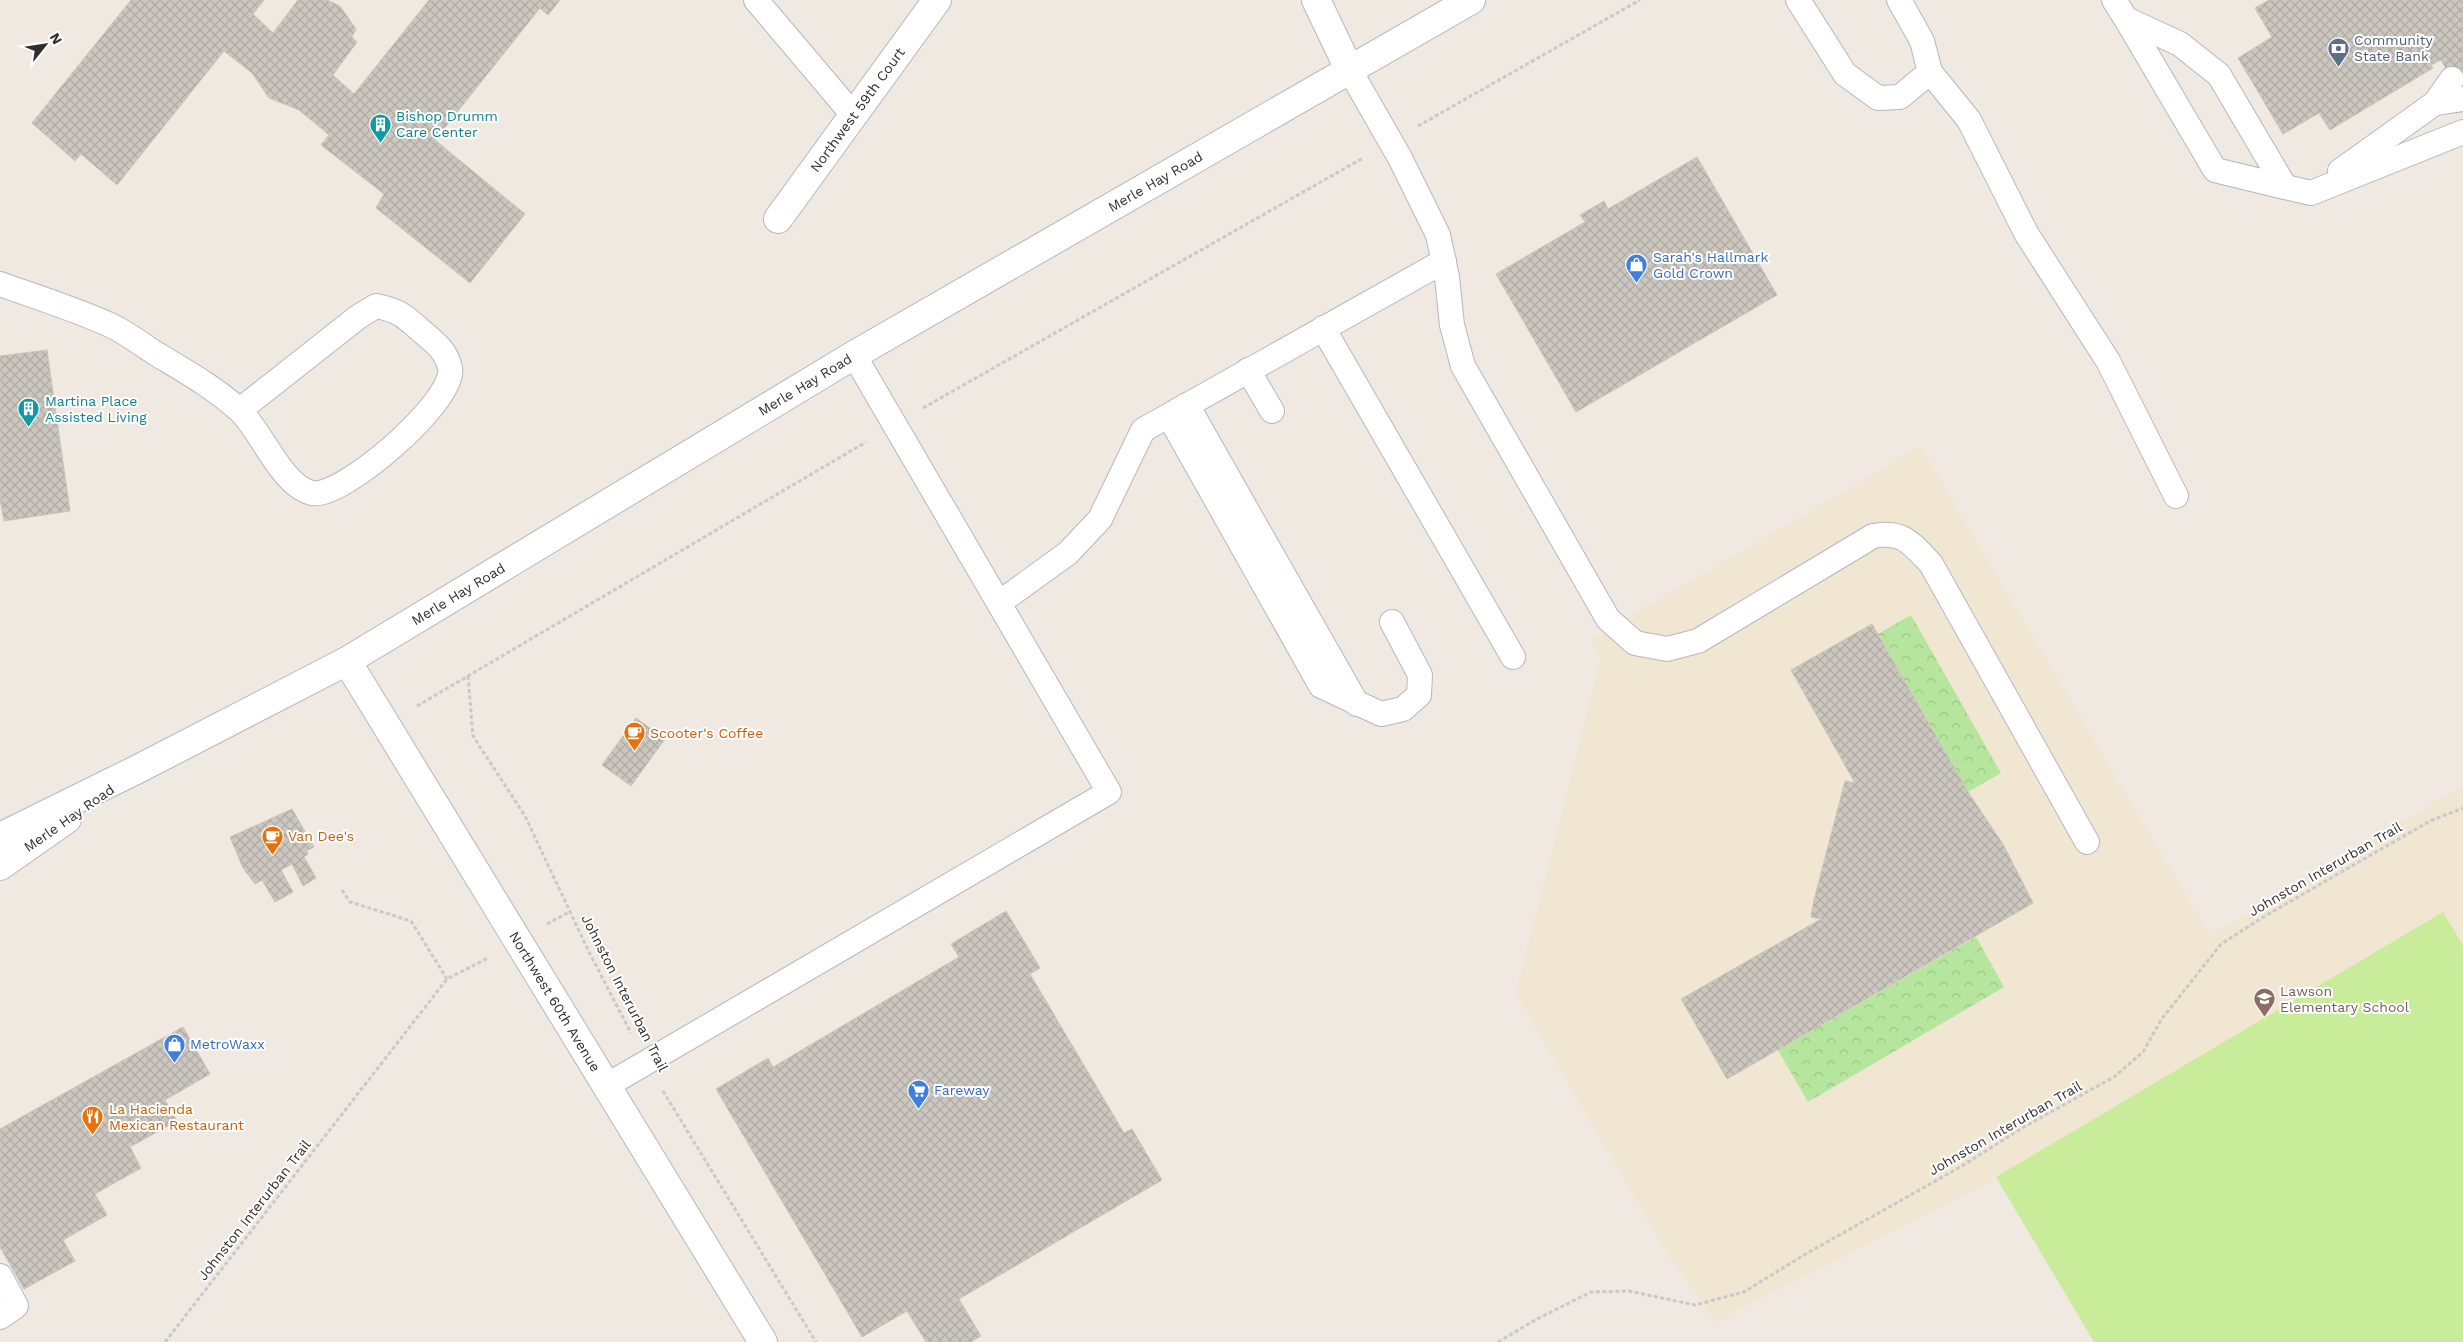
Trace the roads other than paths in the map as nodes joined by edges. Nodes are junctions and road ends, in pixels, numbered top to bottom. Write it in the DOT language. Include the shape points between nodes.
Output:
graph roads {
  1 [pos="756,0"];
  2 [pos="937,0"];
  3 [pos="1316,0"];
  4 [pos="1471,0"];
  5 [pos="1798,0"];
  6 [pos="1899,0"];
  7 [pos="2120,10"];
  8 [pos="1349,69"];
  9 [pos="1930,72"];
  10 [pos="2458,89"];
  11 [pos="854,116"];
  12 [pos="2463,132"];
  13 [pos="2285,187"];
  14 [pos="2310,193"];
  15 [pos="778,219"];
  16 [pos="1444,261"];
  17 [pos="0,284"];
  18 [pos="1323,328"];
  19 [pos="854,355"];
  20 [pos="1248,370"];
  21 [pos="240,410"];
  22 [pos="1178,410"];
  23 [pos="1272,411"];
  24 [pos="2176,496"];
  25 [pos="999,603"];
  26 [pos="1392,622"];
  27 [pos="1513,657"];
  28 [pos="347,661"];
  29 [pos="138,769"];
  30 [pos="0,837"];
  31 [pos="2087,842"];
  32 [pos="0,866"];
  33 [pos="606,1086"];
  34 [pos="0,1276"];
  35 [pos="0,1317"];
  36 [pos="763,1342"];
  1 -- 11 [label="lane"];
  2 -- 11 [label="main road, Northwest 59th Court"];
  3 -- 8 [label="main road"];
  4 -- 8 [label="main road, Merle Hay Road"];
  5 -- 9 [label="lane" via="1845,74 1878,98 1900,97"];
  6 -- 9 [label="lane" via="1922,41"];
  7 -- 13 [label="lane" via="2180,44 2218,75"];
  7 -- 13 [label="lane" via="2215,170"];
  8 -- 16 [label="lane" via="1438,235"];
  8 -- 19 [label="main road, Merle Hay Road"];
  9 -- 24 [label="lane" via="1969,120 2026,233 2108,361"];
  10 -- 14 [label="lane"];
  11 -- 15 [label="main road, Northwest 59th Court"];
  12 -- 14 [label="lane"];
  13 -- 14 [label="lane"];
  16 -- 18 [label="lane"];
  16 -- 31 [label="lane" via="1452,325 1463,366 1608,619 1634,643 1667,649 1698,641 1873,536 1887,534 1909,539 1932,564"];
  17 -- 21 [label="lane" via="111,325"];
  18 -- 20 [label="lane"];
  18 -- 27 [label="lane"];
  19 -- 25 [label="lane"];
  19 -- 28 [label="main road, Merle Hay Road"];
  20 -- 22 [label="lane"];
  20 -- 23 [label="lane"];
  21 -- 21 [label="lane" via="270,456 300,487 313,494 329,493 385,454 426,416 449,384 450,369 442,349 396,310 376,306"];
  22 -- 25 [label="lane" via="1143,430 1100,519 1068,553"];
  22 -- 26 [label="lane" via="1357,704 1381,714 1403,709 1419,695 1420,675"];
  25 -- 33 [label="lane" via="1109,792"];
  28 -- 29 [label="main road, Merle Hay Road"];
  28 -- 33 [label="main road, Northwest 60th Avenue"];
  29 -- 30 [label="main road, Merle Hay Road"];
  29 -- 32 [label="main road, Merle Hay Road"];
  33 -- 36 [label="main road, Northwest 60th Avenue"];
  34 -- 35 [label="lane" via="16,1306"];
}
